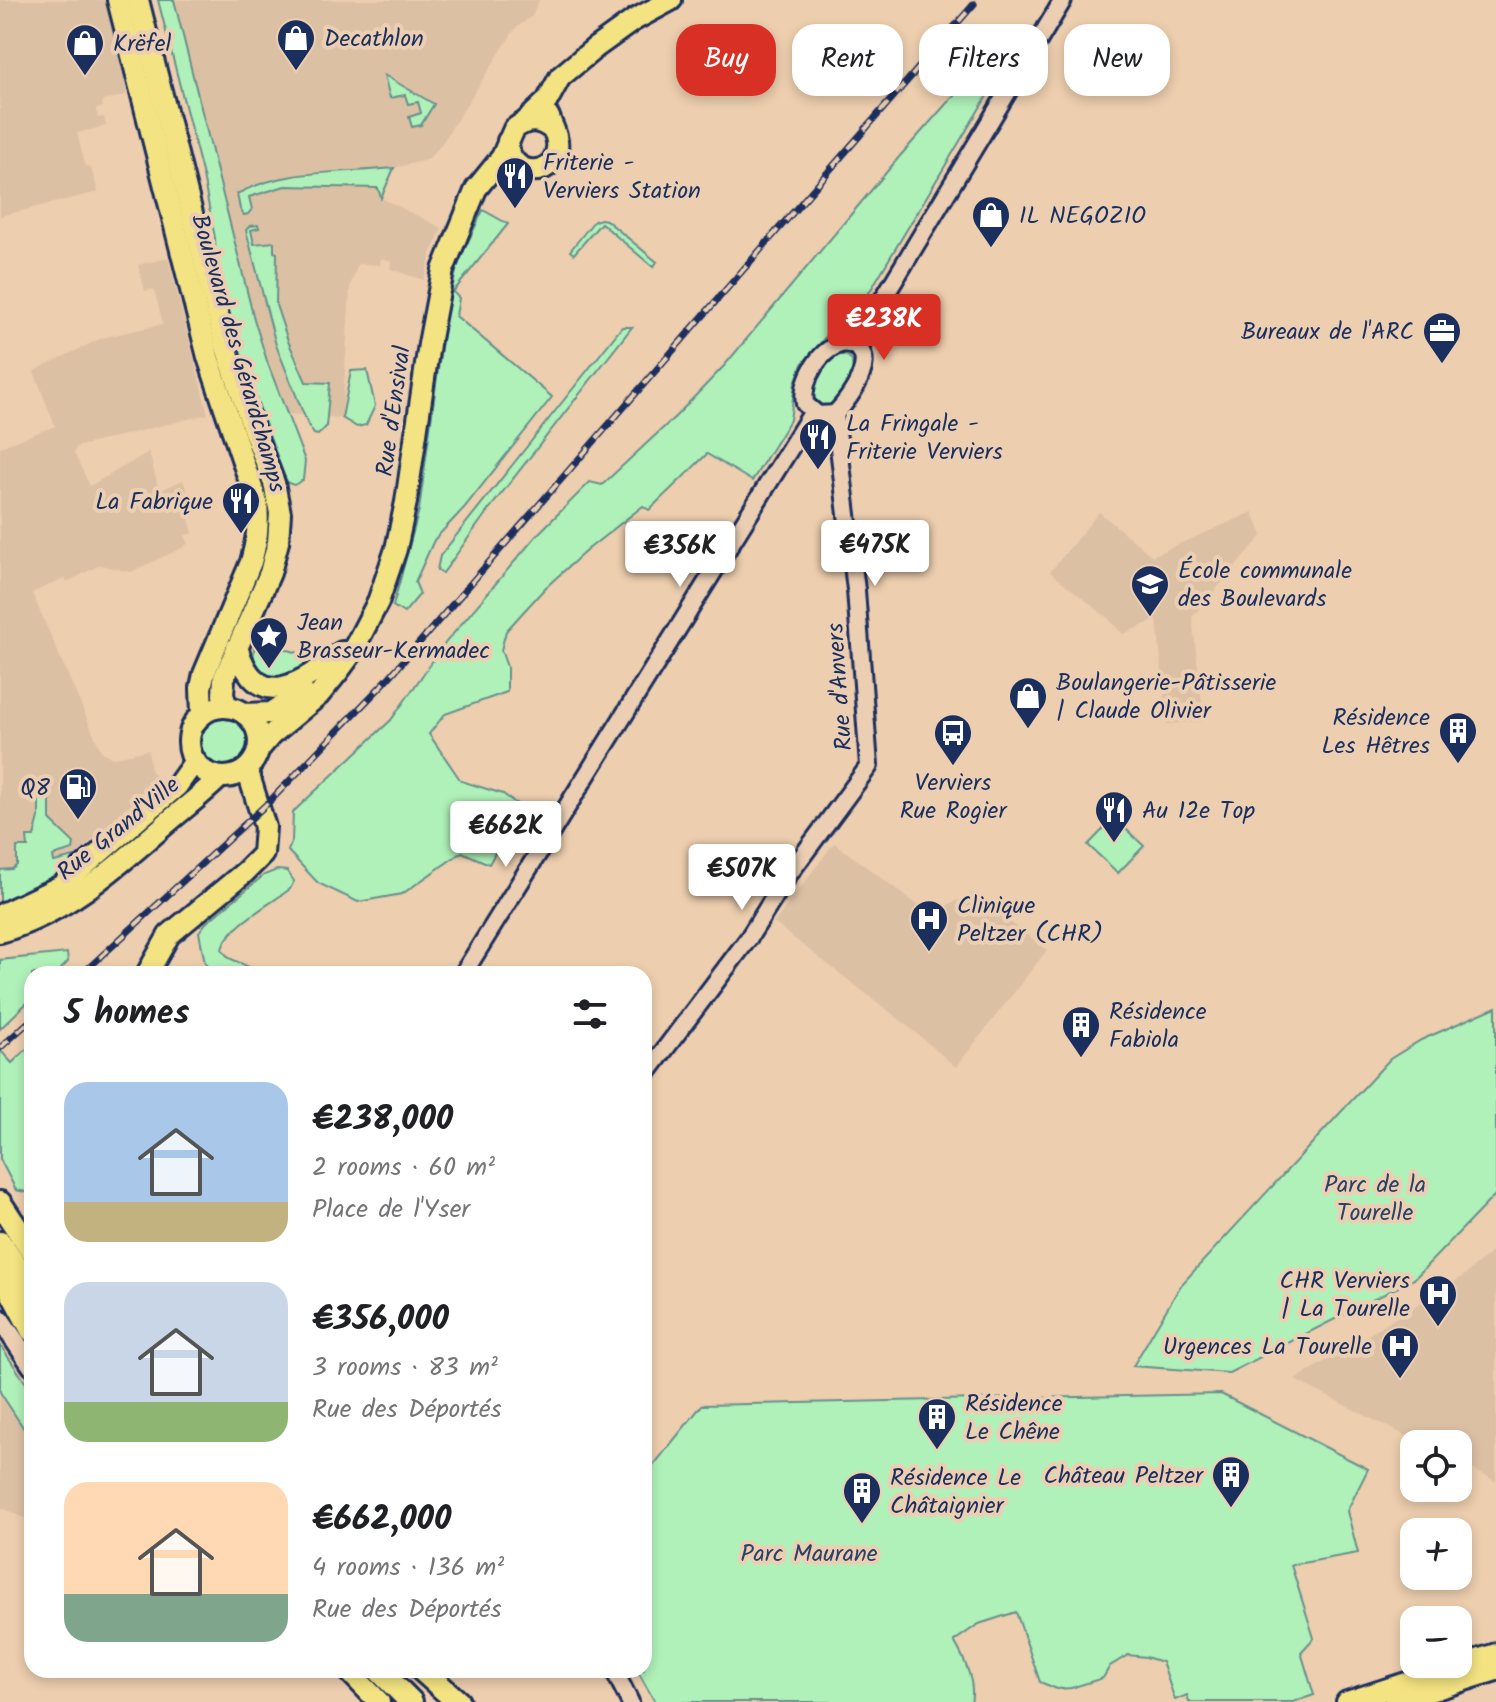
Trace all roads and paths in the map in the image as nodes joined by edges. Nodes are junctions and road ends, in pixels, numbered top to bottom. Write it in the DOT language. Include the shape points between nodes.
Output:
graph roads {
  1 [pos="118,0"];
  2 [pos="138,0"];
  3 [pos="671,0"];
  4 [pos="1063,0"];
  5 [pos="547,101"];
  6 [pos="525,122"];
  7 [pos="553,130"];
  8 [pos="508,141"];
  9 [pos="528,170"];
  10 [pos="474,197"];
  11 [pos="856,344"];
  12 [pos="812,413"];
  13 [pos="835,414"];
  14 [pos="362,632"];
  15 [pos="237,647"];
  16 [pos="342,652"];
  17 [pos="236,710"];
  18 [pos="202,715"];
  19 [pos="259,749"];
  20 [pos="195,761"];
  21 [pos="247,769"];
  22 [pos="220,777"];
  23 [pos="0,915"];
  24 [pos="0,932"];
  25 [pos="152,966"];
  26 [pos="468,966"];
  27 [pos="652,1066"];
  28 [pos="0,1203"];
  29 [pos="24,1239"];
  30 [pos="0,1243"];
  31 [pos="0,1270"];
  32 [pos="24,1278"];
  33 [pos="24,1315"];
  34 [pos="0,1319"];
  35 [pos="24,1354"];
  36 [pos="1496,1654"];
  37 [pos="1496,1670"];
  38 [pos="356,1678"];
  39 [pos="390,1678"];
  40 [pos="415,1678"];
  41 [pos="431,1678"];
  42 [pos="618,1678"];
  43 [pos="379,1702"];
  44 [pos="414,1702"];
  45 [pos="440,1702"];
  46 [pos="458,1702"];
  47 [pos="630,1702"];
  48 [pos="1347,1702"];
  49 [pos="1395,1702"];
  1 -- 18 [label="main road, Boulevard des Gérardchamps" via="208,357 257,503 257,543 204,674"];
  2 -- 15 [label="main road, Boulevard des Gérardchamps" via="225,344 278,502 280,528 273,562"];
  3 -- 5 [label="main road" via="595,48 560,77"];
  4 -- 11 [label="street"];
  5 -- 6 [label="main road"];
  5 -- 7 [label="main road"];
  6 -- 7 [label="main road" via="540,122"];
  6 -- 8 [label="main road"];
  7 -- 9 [label="main road" via="558,145 552,161"];
  8 -- 9 [label="main road" via="510,159"];
  8 -- 10 [label="main road, Rue d'Ensival"];
  9 -- 10 [label="main road, Rue d'Ensival" via="497,177"];
  10 -- 14 [label="main road, Rue d'Ensival" via="443,270 400,533"];
  11 -- 12 [label="street" via="837,344 820,359 804,387 805,404"];
  11 -- 13 [label="street" via="864,357 862,375"];
  12 -- 13 [label="street"];
  12 -- 26 [label="street"];
  13 -- 27 [label="street, Rue d'Anvers" via="869,766"];
  14 -- 16 [label="main road, Rue d'Ensival"];
  14 -- 19 [label="main road, Rue d'Ensival" via="319,695"];
  15 -- 16 [label="main road" via="253,679 274,688 301,681"];
  15 -- 17 [label="main road, Boulevard des Gérardchamps" via="223,695"];
  16 -- 17 [label="main road, Rue d'Ensival" via="314,683 279,709 265,714"];
  17 -- 18 [label="main road" via="215,708"];
  17 -- 19 [label="main road" via="257,729"];
  18 -- 20 [label="main road" via="189,739"];
  19 -- 21 [label="main road"];
  20 -- 22 [label="main road"];
  20 -- 23 [label="main road, Rue Grand'Ville" via="177,786 71,877"];
  21 -- 22 [label="main road"];
  21 -- 25 [label="main road" via="265,827 263,854 169,935"];
  22 -- 24 [label="main road, Rue Grand'Ville" via="103,879 52,911"];
  28 -- 29 [label="highway"];
  30 -- 32 [label="highway"];
  31 -- 33 [label="highway"];
  34 -- 35 [label="main road"];
  36 -- 48 [label="main road"];
  37 -- 49 [label="main road"];
  38 -- 43 [label="main road"];
  39 -- 44 [label="highway"];
  40 -- 45 [label="highway"];
  41 -- 46 [label="highway"];
  42 -- 47 [label="street"];
}
